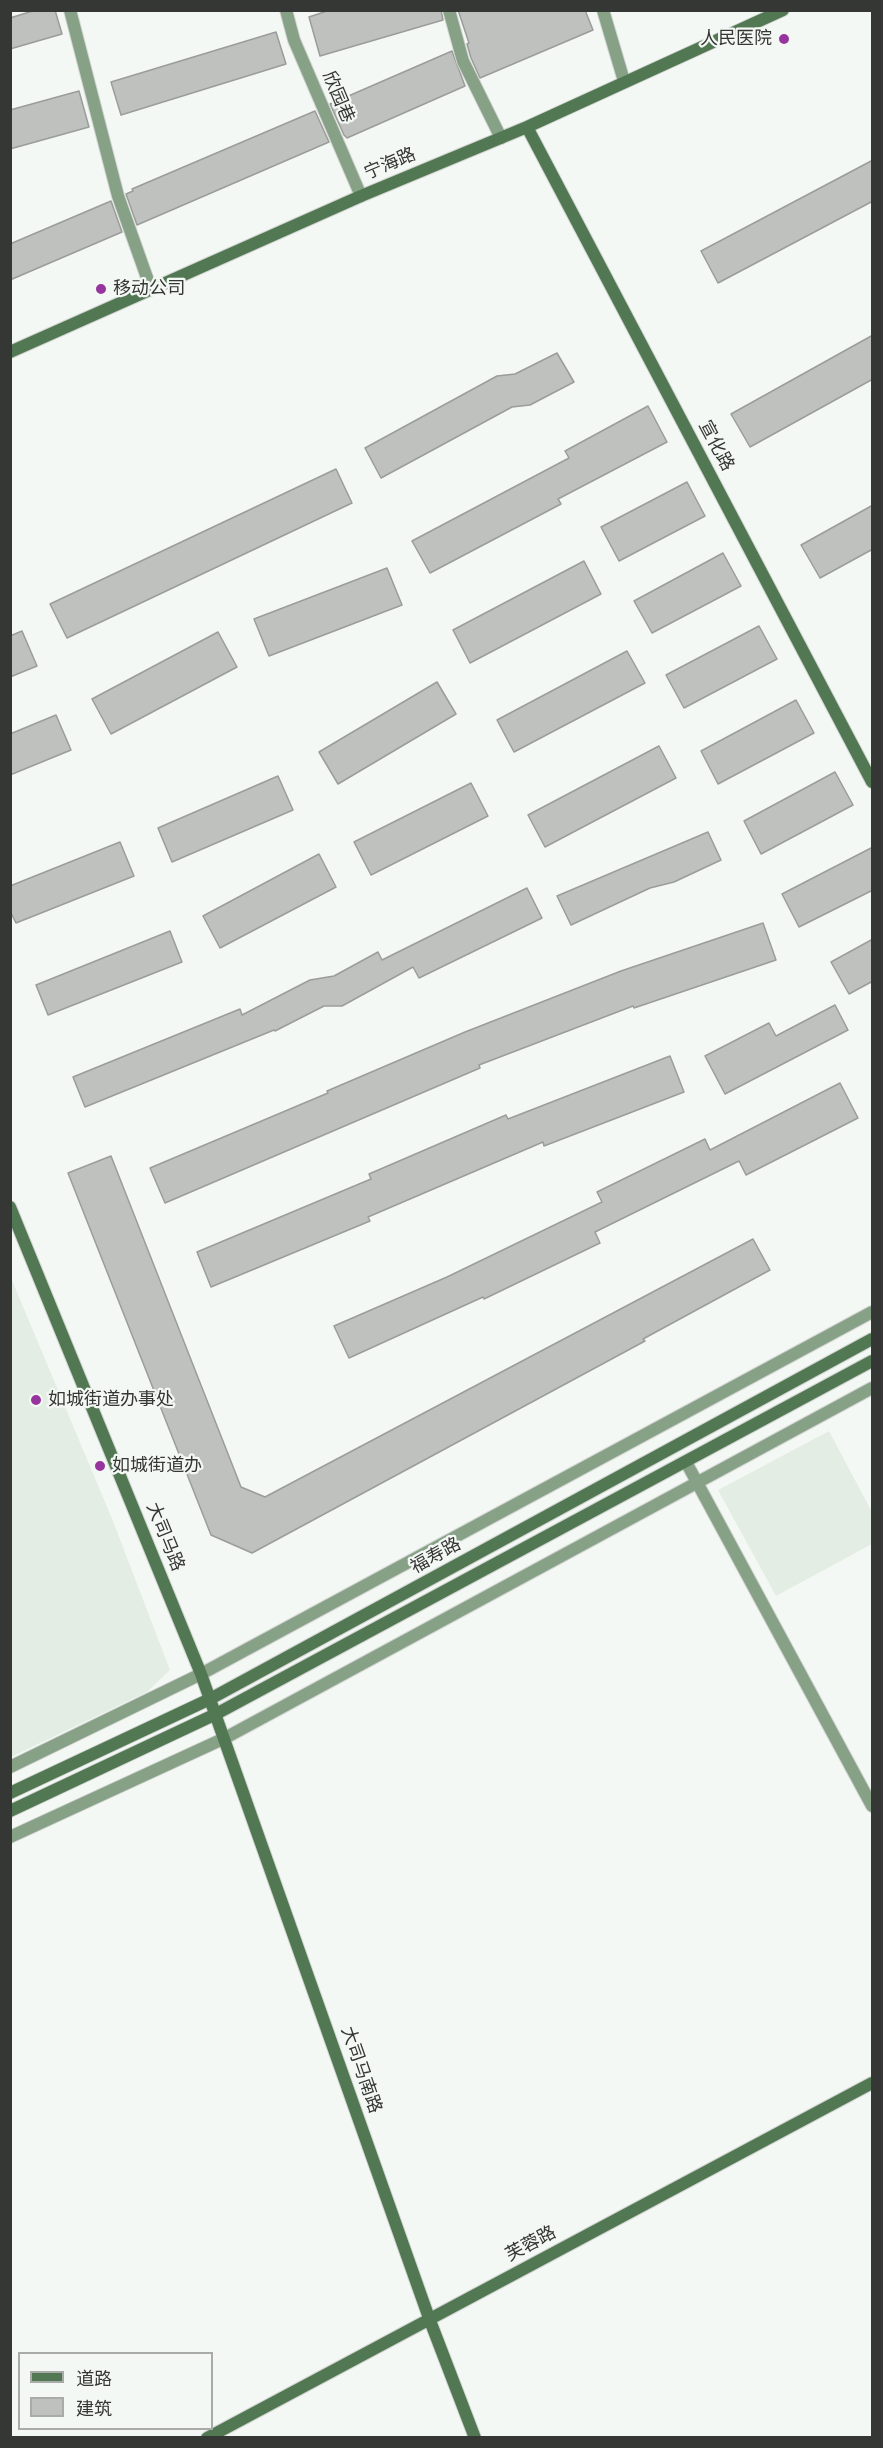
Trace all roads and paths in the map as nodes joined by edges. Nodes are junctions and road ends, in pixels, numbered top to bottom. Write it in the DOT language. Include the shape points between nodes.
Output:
graph roads {
  1 [pos="70,10"];
  2 [pos="286,10"];
  3 [pos="449,10"];
  4 [pos="603,10"];
  5 [pos="783,10"];
  6 [pos="624,81"];
  7 [pos="527,127"];
  8 [pos="501,138"];
  9 [pos="362,196"];
  10 [pos="151,289"];
  11 [pos="10,352"];
  12 [pos="873,782"];
  13 [pos="10,1207"];
  14 [pos="873,1312"];
  15 [pos="873,1339"];
  16 [pos="873,1361"];
  17 [pos="873,1388"];
  18 [pos="686,1462"];
  19 [pos="698,1484"];
  20 [pos="201,1674"];
  21 [pos="210,1699"];
  22 [pos="216,1714"];
  23 [pos="225,1738"];
  24 [pos="10,1767"];
  25 [pos="10,1793"];
  26 [pos="873,1806"];
  27 [pos="10,1811"];
  28 [pos="10,1837"];
  29 [pos="873,2084"];
  30 [pos="429,2318"];
  31 [pos="207,2438"];
  32 [pos="475,2438"];
  1 -- 10 [label="street" via="118,196"];
  2 -- 9 [label="street, 欣园巷" via="294,40"];
  3 -- 8 [label="street" via="463,61"];
  4 -- 6 [label="street"];
  5 -- 6 [label="street, 宁海路"];
  6 -- 7 [label="street, 宁海路"];
  7 -- 8 [label="street, 宁海路"];
  7 -- 12 [label="street, 宣化路"];
  8 -- 9 [label="street, 宁海路"];
  9 -- 10 [label="street, 宁海路"];
  10 -- 11 [label="street, 宁海路"];
  13 -- 20 [label="street, 大司马路"];
  14 -- 20 [label="street"];
  15 -- 21 [label="street, 福寿路"];
  16 -- 18 [label="street, 福寿路"];
  17 -- 19 [label="street"];
  18 -- 19 [label="street"];
  18 -- 22 [label="street, 福寿路"];
  19 -- 23 [label="street"];
  19 -- 26 [label="street"];
  20 -- 21 [label="street, 大司马路"];
  20 -- 24 [label="street"];
  21 -- 22 [label="street, 大司马路"];
  21 -- 25 [label="street, 福寿路"];
  22 -- 23 [label="street, 大司马南路"];
  22 -- 27 [label="street, 福寿路"];
  23 -- 28 [label="street"];
  23 -- 30 [label="street, 大司马南路"];
  29 -- 30 [label="street, 芙蓉路"];
  30 -- 31 [label="street, 芙蓉路"];
  30 -- 32 [label="street, 大司马南路"];
}
